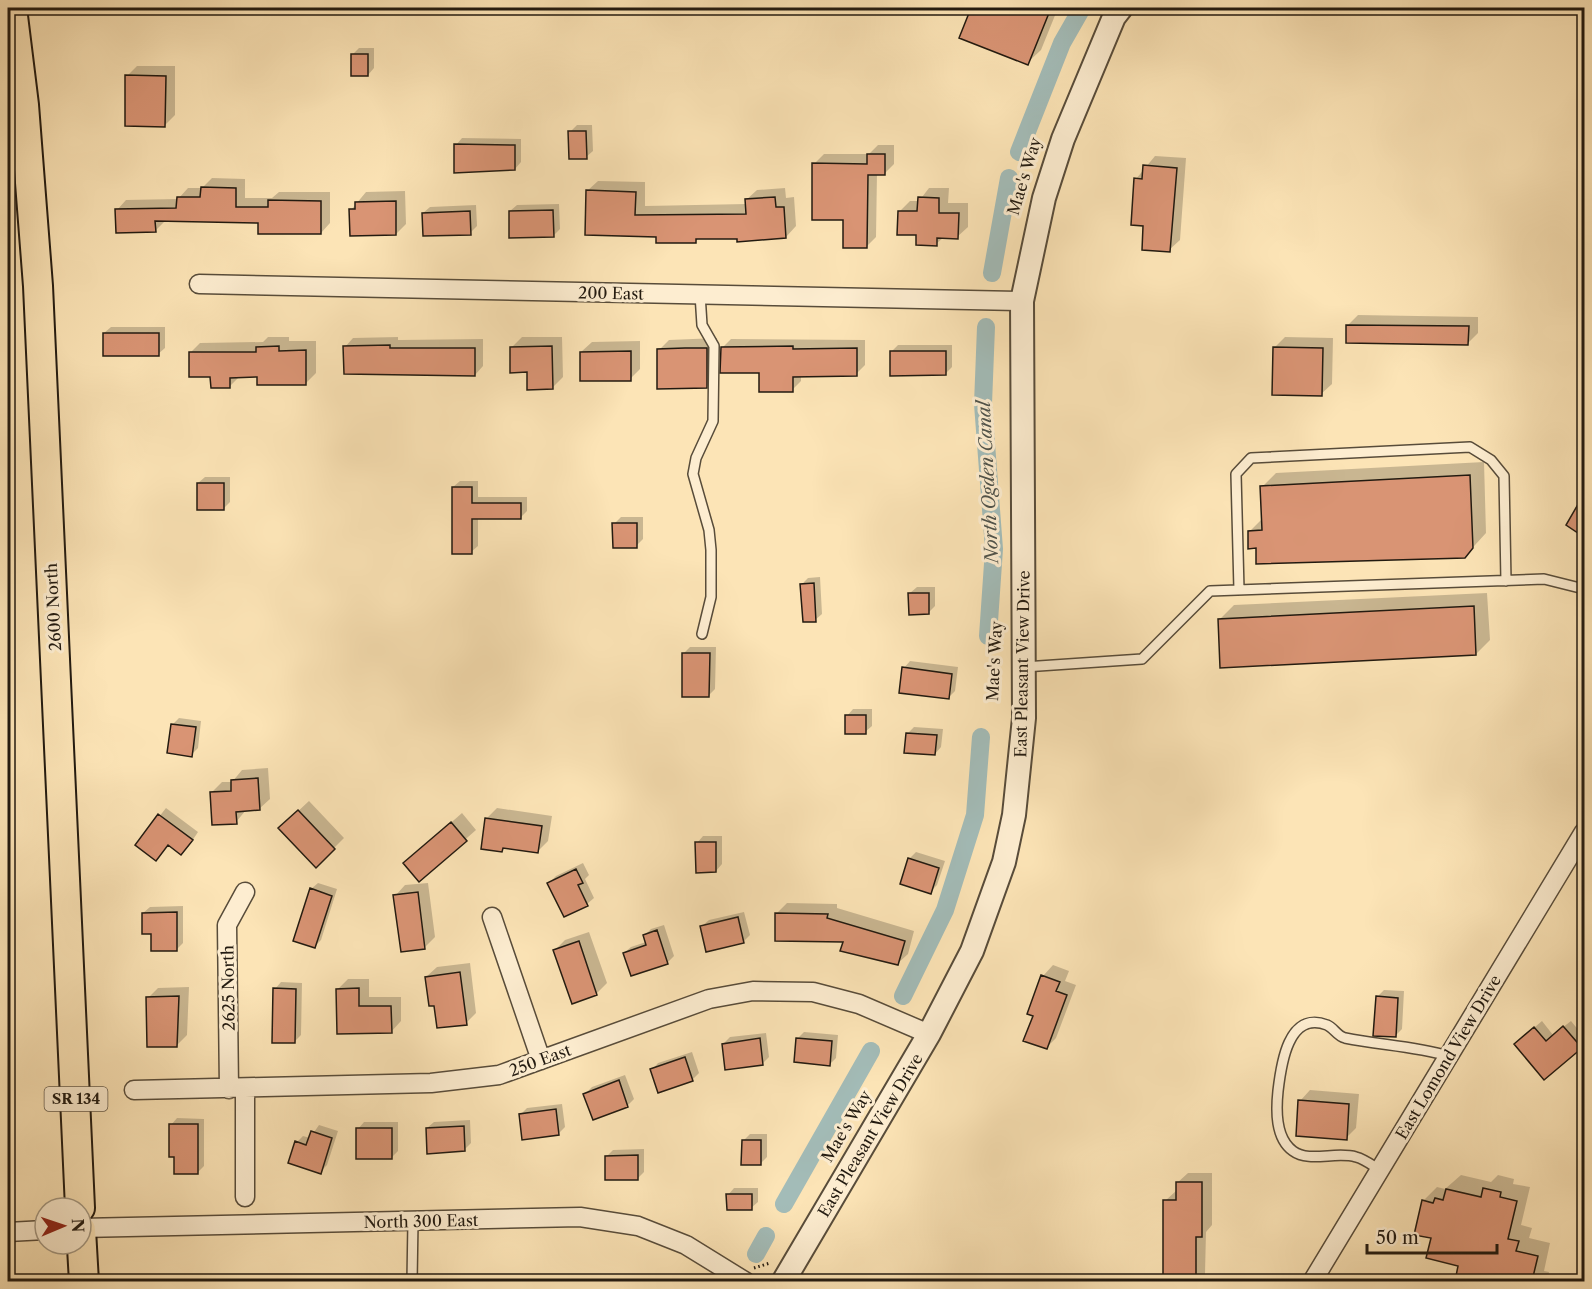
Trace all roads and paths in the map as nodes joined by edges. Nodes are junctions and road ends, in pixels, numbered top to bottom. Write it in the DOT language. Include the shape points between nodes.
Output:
graph roads {
  1 [pos="12,8"];
  2 [pos="1121,8"];
  3 [pos="199,284"];
  4 [pos="700,294"];
  5 [pos="1022,301"];
  6 [pos="1506,580"];
  7 [pos="1239,590"];
  8 [pos="1584,590"];
  9 [pos="702,634"];
  10 [pos="1024,668"];
  11 [pos="1584,832"];
  12 [pos="245,892"];
  13 [pos="492,917"];
  14 [pos="929,1034"];
  15 [pos="1449,1056"];
  16 [pos="541,1060"];
  17 [pos="237,1088"];
  18 [pos="134,1090"];
  19 [pos="1380,1170"];
  20 [pos="79,1196"];
  21 [pos="245,1197"];
  22 [pos="413,1221"];
  23 [pos="93,1229"];
  24 [pos="33,1231"];
  25 [pos="8,1232"];
  26 [pos="775,1254"];
  27 [pos="83,1256"];
  28 [pos="760,1265"];
  29 [pos="84,1281"];
  30 [pos="412,1281"];
  31 [pos="746,1281"];
  32 [pos="783,1281"];
  33 [pos="1312,1281"];
  1 -- 20 [label="main road, 2600 North / SR 134" via="38,286"];
  2 -- 5 [label="street, East Pleasant View Drive" via="1063,139 1044,198"];
  3 -- 4 [label="street, 200 East"];
  4 -- 5 [label="street, 200 East"];
  4 -- 9 [label="lane" via="702,325 714,346 713,421 693,474 711,539 711,597"];
  5 -- 10 [label="street, East Pleasant View Drive"];
  6 -- 7 [label="lane"];
  6 -- 7 [label="lane" via="1504,476 1491,460 1470,447 1251,458 1236,474"];
  6 -- 8 [label="lane" via="1544,579"];
  7 -- 10 [label="lane" via="1210,591 1142,659"];
  10 -- 14 [label="street, East Pleasant View Drive" via="1020,770 1004,862 972,951"];
  11 -- 15 [label="street, East Lomond View Drive"];
  12 -- 17 [label="street, 2625 North" via="227,925"];
  13 -- 16 [label="street"];
  14 -- 16 [label="street, 250 East" via="859,1004 813,992 753,991 709,999"];
  14 -- 32 [label="street, East Pleasant View Drive"];
  15 -- 19 [label="street, East Lomond View Drive"];
  15 -- 19 [label="lane" via="1405,1045 1342,1037 1327,1025 1312,1022 1298,1028 1293,1036 1280,1075 1276,1105 1285,1143 1301,1156 1354,1156"];
  16 -- 17 [label="street, 250 East" via="499,1074 431,1083"];
  17 -- 18 [label="street, 250 East"];
  17 -- 21 [label="street, 2625 North"];
  19 -- 33 [label="street, East Lomond View Drive"];
  22 -- 23 [label="street, North 300 East"];
  22 -- 30 [label="lane"];
  22 -- 31 [label="street, North 300 East" via="580,1217 638,1226 686,1245"];
  24 -- 25 [label="street"];
  26 -- 28 [label="path" via="769,1264"];
  27 -- 29 [label="main road"];
}
